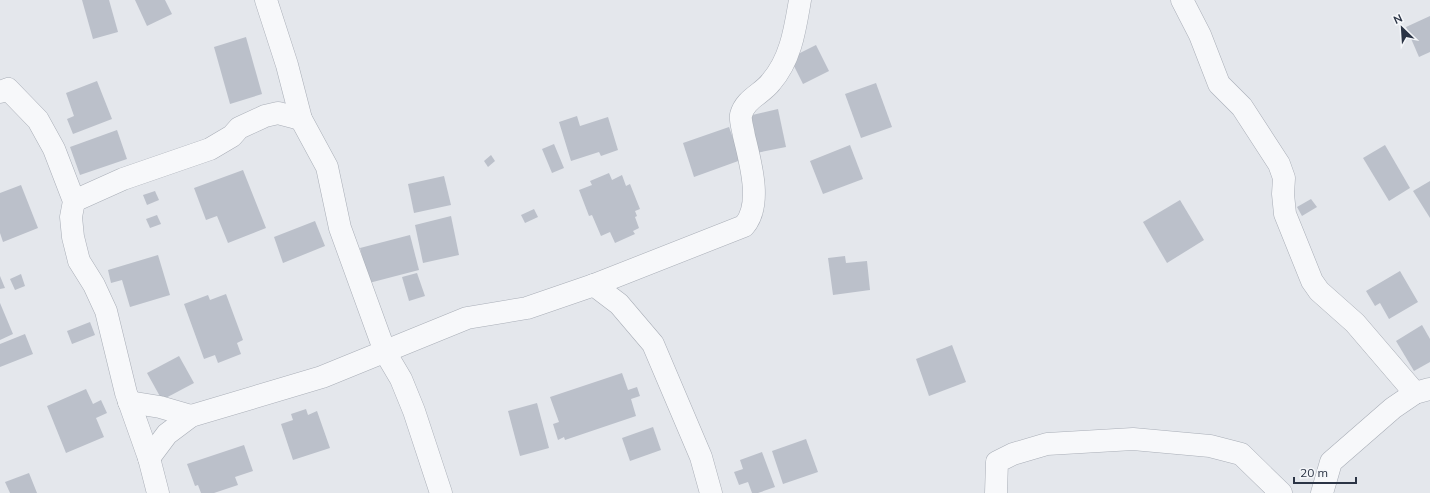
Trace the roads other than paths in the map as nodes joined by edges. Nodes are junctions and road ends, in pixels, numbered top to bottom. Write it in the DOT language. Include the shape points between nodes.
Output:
graph roads {
  1 [pos="266,0"];
  2 [pos="800,0"];
  3 [pos="1182,0"];
  4 [pos="0,92"];
  5 [pos="301,119"];
  6 [pos="74,201"];
  7 [pos="594,285"];
  8 [pos="385,352"];
  9 [pos="1423,391"];
  10 [pos="130,402"];
  11 [pos="191,416"];
  12 [pos="149,458"];
  13 [pos="158,493"];
  14 [pos="442,493"];
  15 [pos="711,493"];
  16 [pos="996,493"];
  17 [pos="1281,493"];
  18 [pos="1322,493"];
  1 -- 5 [label="street"];
  2 -- 7 [label="street" via="796,28 788,55 771,83 744,106 740,117 753,172 753,209 750,220 744,226"];
  3 -- 9 [label="street" via="1220,84 1242,107 1279,164 1284,178 1285,214 1312,281 1319,291"];
  4 -- 6 [label="street" via="8,89 38,120 54,149"];
  5 -- 6 [label="street" via="278,113 265,116 239,128 232,136 210,149 123,180"];
  5 -- 8 [label="street" via="327,167 340,228"];
  6 -- 10 [label="street" via="71,217 79,262 94,285 106,311"];
  7 -- 8 [label="street" via="527,308 467,318"];
  7 -- 15 [label="street" via="619,304 653,344 701,457"];
  8 -- 11 [label="street" via="322,377"];
  8 -- 14 [label="street" via="401,379"];
  9 -- 18 [label="street" via="1393,408 1331,462"];
  10 -- 11 [label="street"];
  10 -- 12 [label="street"];
  11 -- 12 [label="street" via="167,434"];
  12 -- 13 [label="street"];
  16 -- 17 [label="street" via="997,462 1013,454 1047,444 1133,439 1210,446 1241,454"];
}
